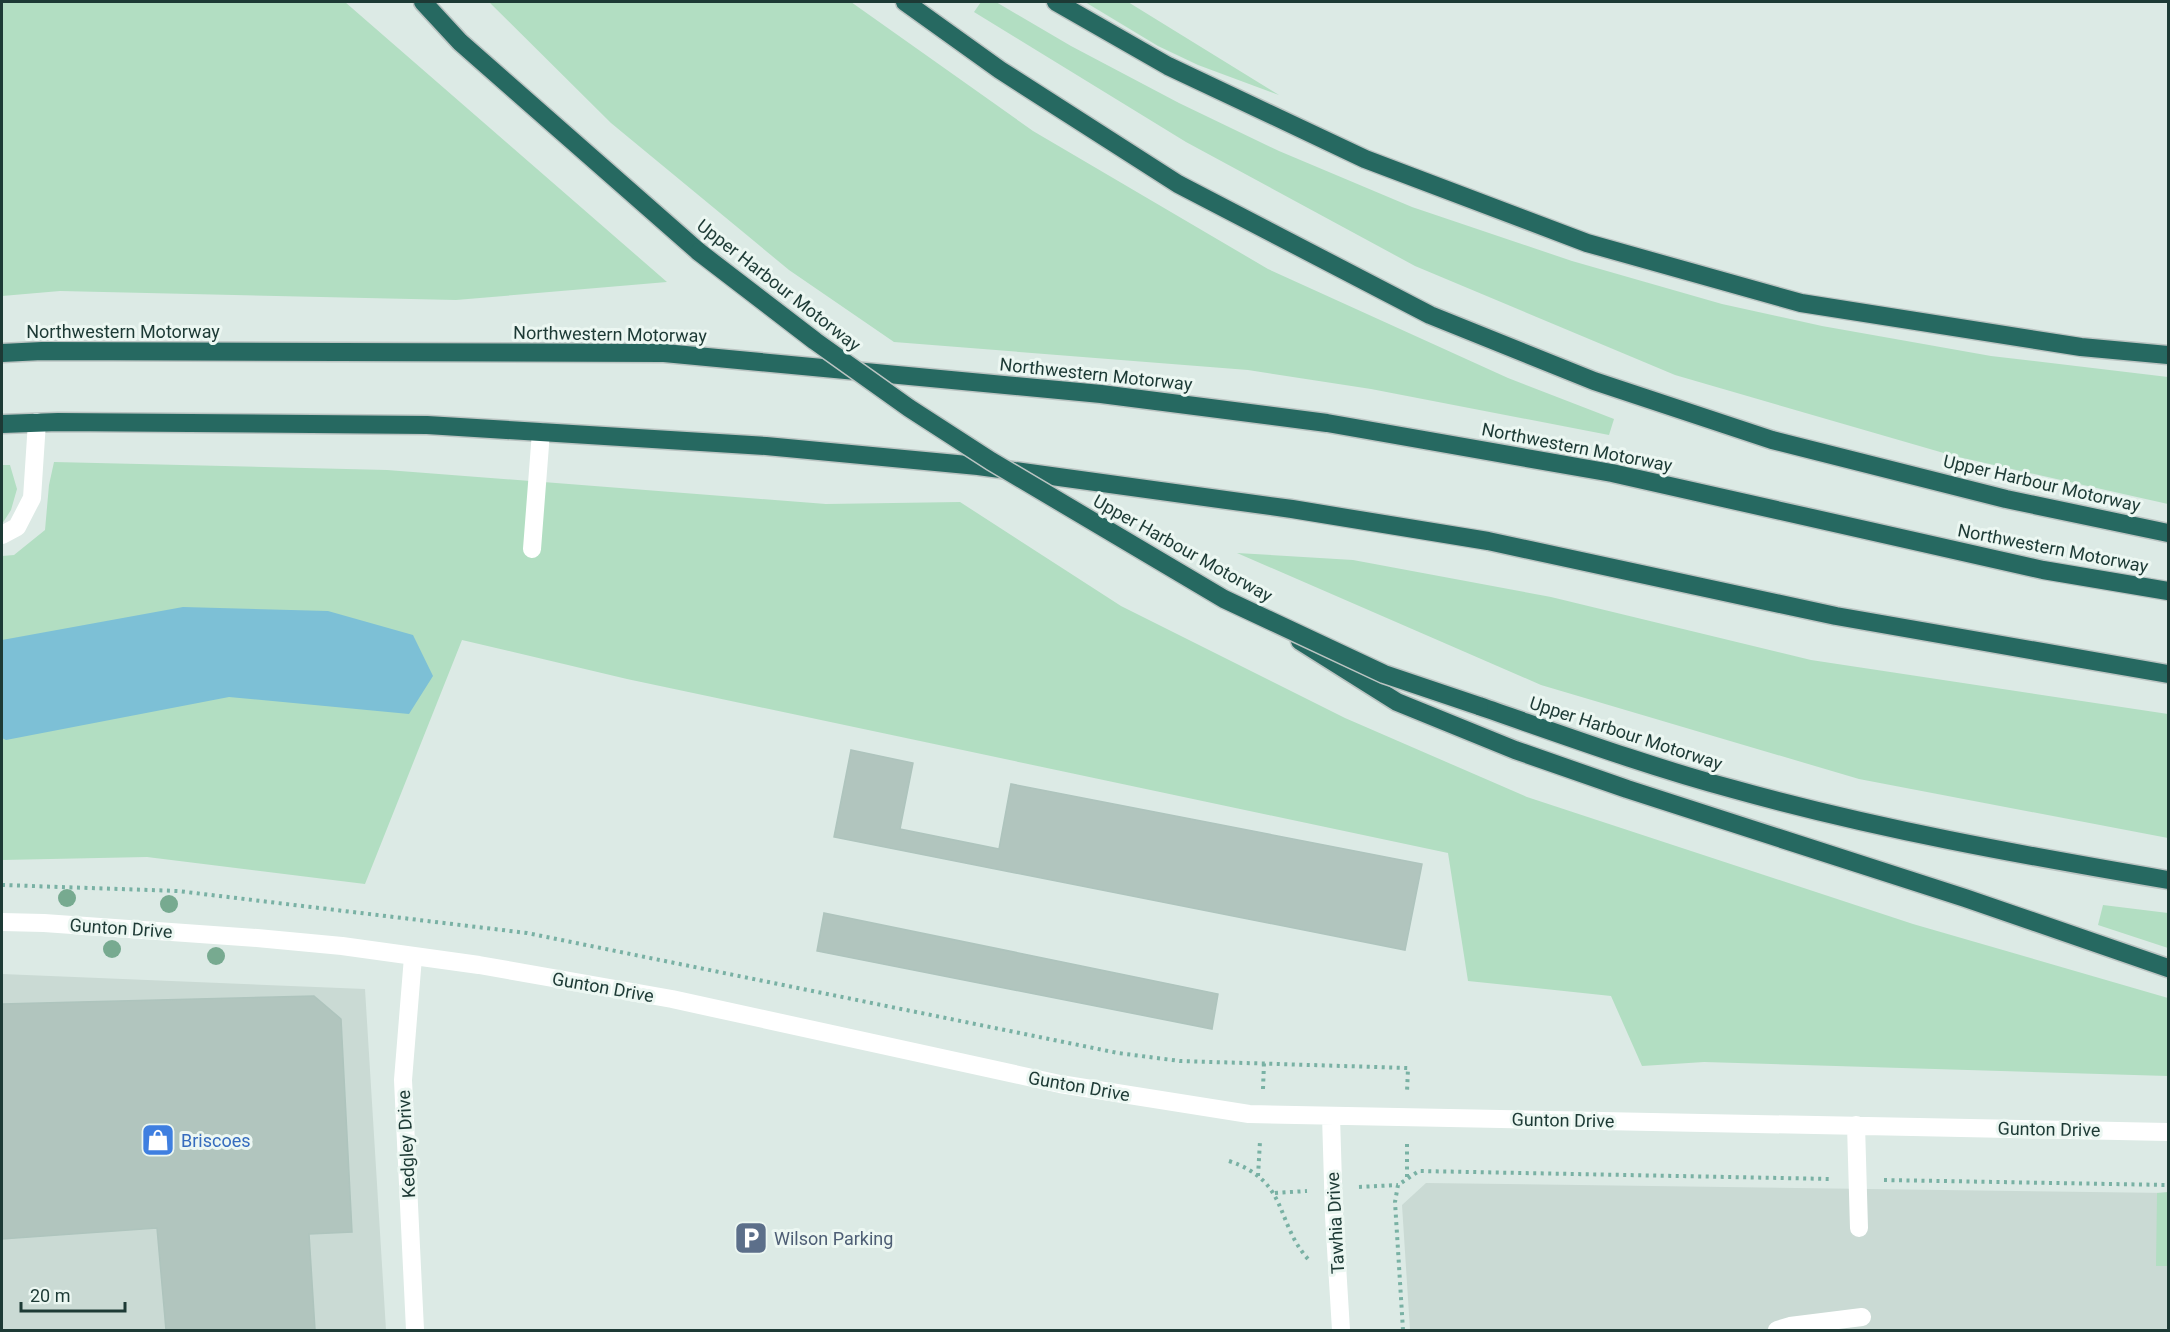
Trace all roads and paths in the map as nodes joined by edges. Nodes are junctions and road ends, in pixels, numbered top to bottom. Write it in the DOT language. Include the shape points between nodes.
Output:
graph roads {
  1 [pos="423,2"];
  2 [pos="905,2"];
  3 [pos="1056,2"];
  4 [pos="2,353"];
  5 [pos="2169,355"];
  6 [pos="37,422"];
  7 [pos="2,423"];
  8 [pos="541,432"];
  9 [pos="2169,532"];
  10 [pos="2,535"];
  11 [pos="532,549"];
  12 [pos="2169,591"];
  13 [pos="1260,616"];
  14 [pos="2169,674"];
  15 [pos="2169,880"];
  16 [pos="2,885"];
  17 [pos="2,922"];
  18 [pos="413,957"];
  19 [pos="2169,968"];
  20 [pos="1264,1064"];
  21 [pos="1263,1080"];
  22 [pos="1407,1084"];
  23 [pos="1331,1116"];
  24 [pos="1856,1125"];
  25 [pos="2169,1132"];
  26 [pos="1259,1155"];
  27 [pos="1407,1156"];
  28 [pos="1229,1161"];
  29 [pos="1258,1177"];
  30 [pos="1407,1178"];
  31 [pos="1856,1179"];
  32 [pos="1398,1185"];
  33 [pos="2169,1185"];
  34 [pos="1383,1186"];
  35 [pos="1294,1192"];
  36 [pos="1275,1193"];
  37 [pos="1858,1228"];
  38 [pos="1339,1293"];
  39 [pos="1862,1317"];
  40 [pos="415,1330"];
  41 [pos="1341,1330"];
  42 [pos="1403,1330"];
  43 [pos="1777,1330"];
  1 -- 13 [label="highway, Upper Harbour Motorway, bridge" via="460,42 699,252 815,341 991,461 1224,599"];
  2 -- 9 [label="highway, Upper Harbour Motorway" via="1000,70 1178,184 1430,315 1594,381 1772,440 2006,499"];
  3 -- 5 [label="highway" via="1168,66 1365,159 1587,243 1801,303 2081,347"];
  4 -- 12 [label="highway, Northwestern Motorway" via="664,353 1101,394 1327,423 1612,473 2043,570"];
  6 -- 7 [label="highway"];
  6 -- 8 [label="highway" via="427,425"];
  6 -- 10 [label="street" via="32,498 17,527"];
  8 -- 11 [label="street"];
  8 -- 14 [label="highway" via="766,446 978,466 1292,509 1488,542 1836,616"];
  13 -- 15 [label="highway, Upper Harbour Motorway, bridge" via="1384,674 1732,789 1997,850"];
  13 -- 19 [label="highway, bridge" via="1397,702 1515,750"];
  16 -- 20 [label="path" via="178,891 527,933 1118,1053 1180,1061"];
  17 -- 18 [label="street, Gunton Drive" via="257,938"];
  18 -- 23 [label="street, Gunton Drive" via="672,999 1060,1084 1242,1113"];
  18 -- 40 [label="street, Kedgley Drive" via="403,1080"];
  20 -- 21 [label="path"];
  20 -- 22 [label="path" via="1408,1068"];
  23 -- 24 [label="street, Gunton Drive"];
  23 -- 38 [label="street, Tawhia Drive"];
  24 -- 25 [label="street, Gunton Drive"];
  24 -- 31 [label="street"];
  26 -- 29 [label="path"];
  27 -- 30 [label="path"];
  28 -- 29 [label="path" via="1247,1167"];
  29 -- 36 [label="path"];
  30 -- 31 [label="path" via="1419,1171"];
  30 -- 32 [label="path"];
  31 -- 33 [label="path"];
  31 -- 37 [label="street"];
  32 -- 34 [label="path"];
  32 -- 42 [label="path" via="1395,1202"];
  35 -- 36 [label="path"];
  36 -- 38 [label="path" via="1300,1250"];
  38 -- 41 [label="street, Tawhia Drive"];
  39 -- 43 [label="street"];
}
